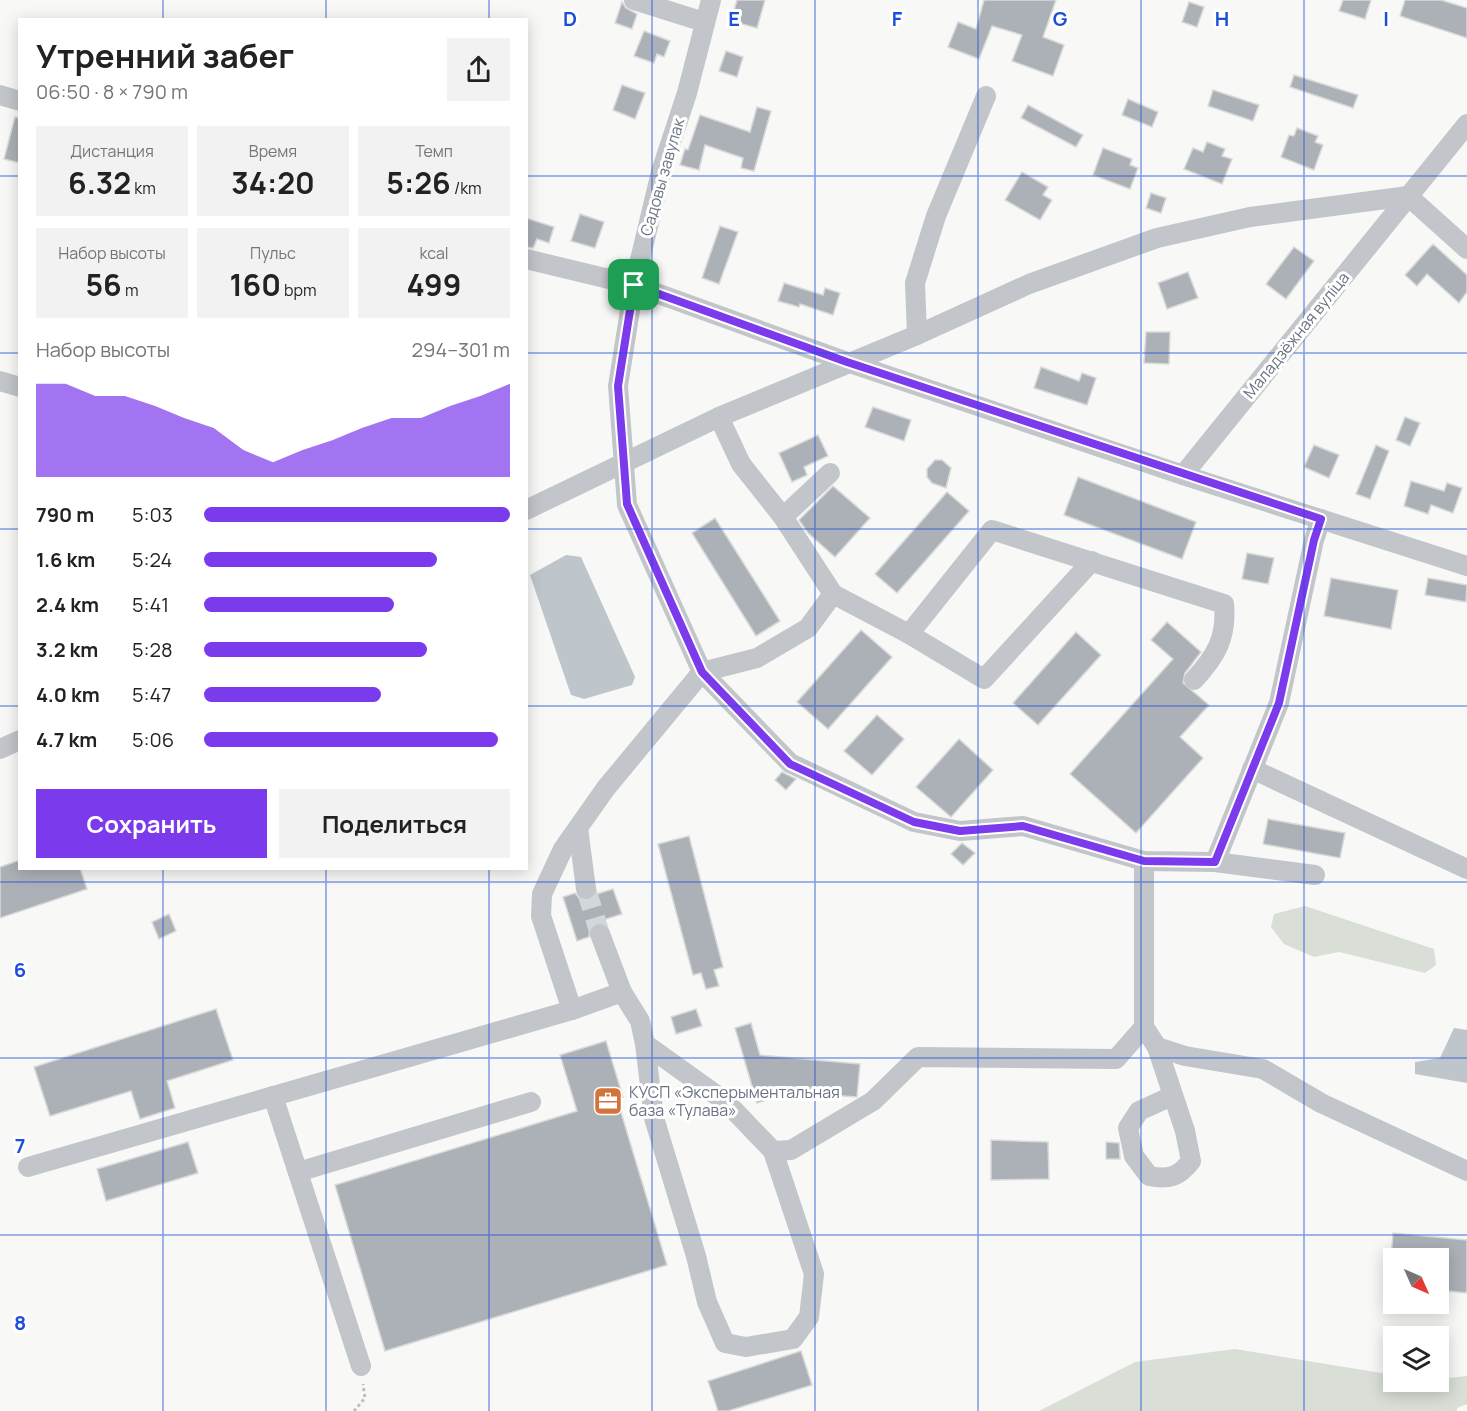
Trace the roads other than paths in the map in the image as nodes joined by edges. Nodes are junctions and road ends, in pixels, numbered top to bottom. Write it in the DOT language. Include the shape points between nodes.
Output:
graph roads {
  1 [pos="634,0"];
  2 [pos="711,0"];
  3 [pos="704,22"];
  4 [pos="0,95"];
  5 [pos="986,96"];
  6 [pos="18,100"];
  7 [pos="1467,124"];
  8 [pos="1408,196"];
  9 [pos="1467,249"];
  10 [pos="528,259"];
  11 [pos="634,285"];
  12 [pos="917,335"];
  13 [pos="847,362"];
  14 [pos="0,381"];
  15 [pos="18,386"];
  16 [pos="719,417"];
  17 [pos="624,464"];
  18 [pos="830,473"];
  19 [pos="1183,475"];
  20 [pos="528,509"];
  21 [pos="783,517"];
  22 [pos="1321,519"];
  23 [pos="1092,561"];
  24 [pos="1467,566"];
  25 [pos="833,594"];
  26 [pos="909,634"];
  27 [pos="702,672"];
  28 [pos="1194,680"];
  29 [pos="18,741"];
  30 [pos="0,749"];
  31 [pos="1252,769"];
  32 [pos="578,828"];
  33 [pos="1144,861"];
  34 [pos="1215,862"];
  35 [pos="1467,869"];
  36 [pos="1315,875"];
  37 [pos="586,889"];
  38 [pos="600,934"];
  39 [pos="622,992"];
  40 [pos="572,1010"];
  41 [pos="1144,1027"];
  42 [pos="645,1044"];
  43 [pos="1157,1047"];
  44 [pos="273,1096"];
  45 [pos="1172,1096"];
  46 [pos="531,1102"];
  47 [pos="773,1151"];
  48 [pos="28,1167"];
  49 [pos="1467,1171"];
  50 [pos="298,1172"];
  51 [pos="362,1366"];
  1 -- 3 [label="street"];
  2 -- 3 [label="street, Садовы завулак"];
  3 -- 11 [label="street, Садовы завулак"];
  4 -- 6 [label="street"];
  5 -- 12 [label="street" via="936,216 915,282"];
  7 -- 8 [label="street, Маладзёжная вуліца"];
  8 -- 9 [label="street"];
  8 -- 12 [label="street" via="1250,216 1157,238 1029,284"];
  8 -- 19 [label="street, Маладзёжная вуліца"];
  10 -- 11 [label="street"];
  11 -- 13 [label="street"];
  11 -- 17 [label="street, Садовы завулак" via="618,386"];
  12 -- 13 [label="street"];
  13 -- 16 [label="street"];
  13 -- 19 [label="street"];
  14 -- 15 [label="street"];
  16 -- 17 [label="street"];
  16 -- 21 [label="street" via="741,464"];
  17 -- 20 [label="street"];
  17 -- 27 [label="street, Садовы завулак" via="627,504"];
  18 -- 21 [label="street"];
  19 -- 22 [label="street"];
  21 -- 25 [label="street"];
  22 -- 24 [label="street"];
  22 -- 31 [label="street" via="1279,703"];
  23 -- 26 [label="street" via="992,530"];
  23 -- 26 [label="street" via="984,679"];
  23 -- 28 [label="street" via="1224,604 1226,625 1214,659"];
  25 -- 26 [label="street"];
  25 -- 27 [label="street" via="808,628 757,658"];
  27 -- 32 [label="street"];
  27 -- 33 [label="street, Садовы завулак" via="790,764 914,822 960,831 1023,826"];
  29 -- 30 [label="street"];
  31 -- 34 [label="street"];
  31 -- 35 [label="street"];
  32 -- 37 [label="street"];
  32 -- 40 [label="street" via="563,849 542,894 541,916"];
  33 -- 34 [label="street, Садовы завулак"];
  33 -- 41 [label="street"];
  34 -- 36 [label="street, Садовы завулак"];
  38 -- 39 [label="street"];
  39 -- 40 [label="street"];
  39 -- 42 [label="street" via="640,1021"];
  40 -- 44 [label="street"];
  41 -- 43 [label="street"];
  41 -- 47 [label="street" via="1116,1059 918,1057 873,1101 791,1150"];
  42 -- 47 [label="street" via="726,1102"];
  42 -- 47 [label="street" via="654,1118 708,1302 724,1343 746,1347 793,1338 809,1317 814,1274"];
  43 -- 45 [label="street"];
  43 -- 49 [label="street" via="1185,1056 1263,1069 1321,1103"];
  44 -- 48 [label="street"];
  44 -- 50 [label="street"];
  46 -- 50 [label="street"];
  50 -- 51 [label="street"];
}
